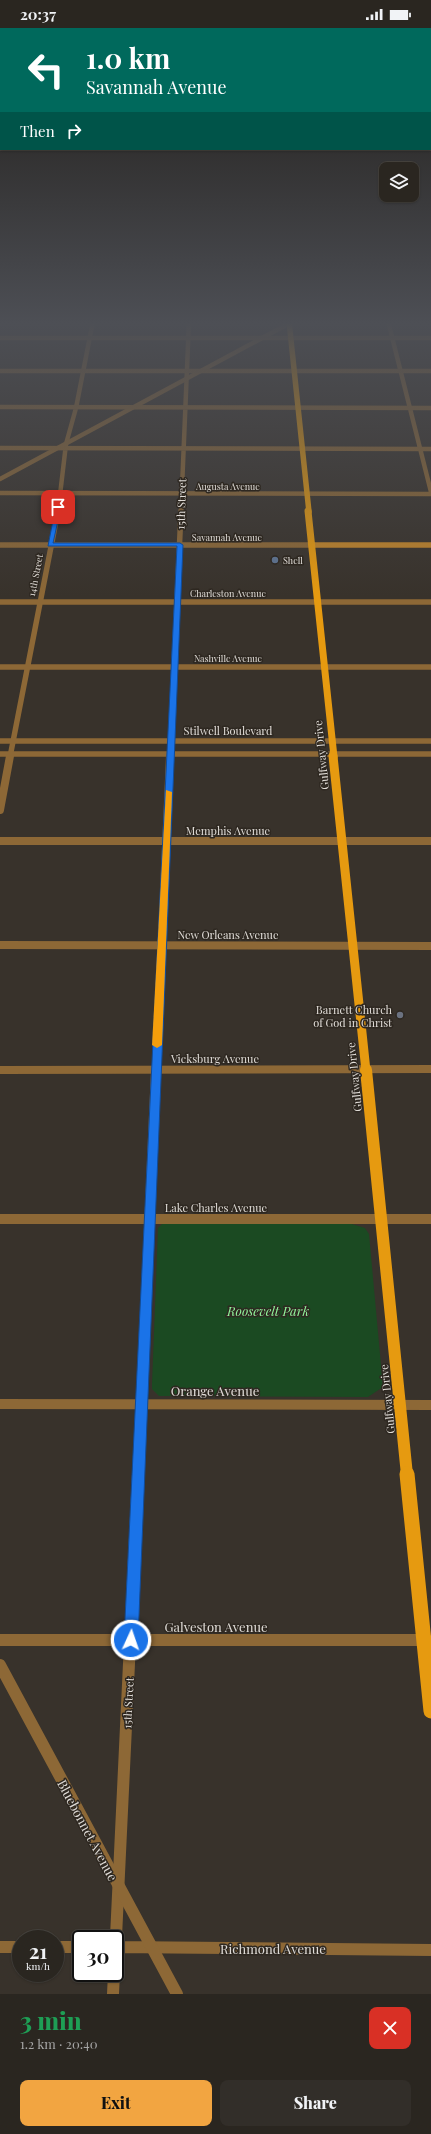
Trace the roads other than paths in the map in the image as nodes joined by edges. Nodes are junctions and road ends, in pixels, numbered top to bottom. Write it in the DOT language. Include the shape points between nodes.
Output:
graph roads {
  1 [pos="75,413"];
  2 [pos="125,413"];
  3 [pos="186,413"];
  4 [pos="298,413"];
  5 [pos="411,413"];
  6 [pos="66,446"];
  7 [pos="0,448"];
  8 [pos="57,448"];
  9 [pos="184,448"];
  10 [pos="302,449"];
  11 [pos="420,449"];
  12 [pos="431,449"];
  13 [pos="0,479"];
  14 [pos="0,493"];
  15 [pos="431,493"];
  16 [pos="61,494"];
  17 [pos="182,494"];
  18 [pos="307,494"];
  19 [pos="0,545"];
  20 [pos="50,545"];
  21 [pos="180,545"];
  22 [pos="312,545"];
  23 [pos="431,545"];
  24 [pos="0,602"];
  25 [pos="39,602"];
  26 [pos="177,602"];
  27 [pos="318,602"];
  28 [pos="431,602"];
  29 [pos="0,667"];
  30 [pos="27,667"];
  31 [pos="174,667"];
  32 [pos="324,667"];
  33 [pos="431,667"];
  34 [pos="171,740"];
  35 [pos="0,741"];
  36 [pos="13,741"];
  37 [pos="332,741"];
  38 [pos="431,741"];
  39 [pos="0,754"];
  40 [pos="10,754"];
  41 [pos="170,754"];
  42 [pos="333,754"];
  43 [pos="431,754"];
  44 [pos="0,810"];
  45 [pos="167,840"];
  46 [pos="0,841"];
  47 [pos="342,841"];
  48 [pos="431,841"];
  49 [pos="0,945"];
  50 [pos="162,945"];
  51 [pos="353,946"];
  52 [pos="431,946"];
  53 [pos="156,1069"];
  54 [pos="366,1069"];
  55 [pos="431,1069"];
  56 [pos="0,1070"];
  57 [pos="150,1218"];
  58 [pos="0,1219"];
  59 [pos="431,1219"];
  60 [pos="381,1220"];
  61 [pos="0,1404"];
  62 [pos="142,1404"];
  63 [pos="400,1405"];
  64 [pos="431,1405"];
  65 [pos="0,1640"];
  66 [pos="131,1640"];
  67 [pos="427,1640"];
  68 [pos="0,1665"];
  69 [pos="431,1711"];
  70 [pos="119,1887"];
  71 [pos="116,1930"];
  72 [pos="0,1947"];
  73 [pos="12,1947"];
  74 [pos="124,1947"];
  75 [pos="152,1947"];
  76 [pos="431,1950"];
  77 [pos="114,1982"];
  78 [pos="114,1994"];
  79 [pos="177,1994"];
  1 -- 6 [label="street, 14th Street"];
  2 -- 6 [label="street"];
  3 -- 9 [label="street, 15th Street"];
  4 -- 10 [label="main road, Gulfway Drive"];
  5 -- 11 [label="street"];
  6 -- 8 [label="street"];
  6 -- 9 [label="street"];
  6 -- 16 [label="street, 14th Street"];
  7 -- 8 [label="street"];
  8 -- 13 [label="street"];
  9 -- 10 [label="street"];
  9 -- 17 [label="street, 15th Street"];
  10 -- 11 [label="street"];
  10 -- 18 [label="main road, Gulfway Drive"];
  11 -- 12 [label="street"];
  11 -- 15 [label="street"];
  14 -- 16 [label="street, Augusta Avenue"];
  15 -- 18 [label="street, Augusta Avenue"];
  16 -- 17 [label="street, Augusta Avenue"];
  16 -- 20 [label="street, 14th Street"];
  17 -- 18 [label="street, Augusta Avenue"];
  17 -- 21 [label="street, 15th Street"];
  18 -- 22 [label="main road, Gulfway Drive"];
  19 -- 20 [label="street, Savannah Avenue"];
  20 -- 21 [label="street, Savannah Avenue"];
  20 -- 25 [label="street, 14th Street"];
  21 -- 22 [label="street, Savannah Avenue"];
  21 -- 26 [label="street, 15th Street"];
  22 -- 23 [label="main road, Savannah Avenue"];
  22 -- 27 [label="main road, Gulfway Drive"];
  24 -- 25 [label="street, Charleston Avenue"];
  25 -- 26 [label="street, Charleston Avenue"];
  25 -- 30 [label="street, 14th Street"];
  26 -- 27 [label="street, Charleston Avenue"];
  26 -- 31 [label="street, 15th Street"];
  27 -- 28 [label="street, Charleston Avenue"];
  27 -- 32 [label="main road, Gulfway Drive"];
  29 -- 30 [label="street, Nashville Avenue"];
  30 -- 31 [label="street, Nashville Avenue"];
  30 -- 36 [label="street, 14th Street"];
  31 -- 32 [label="street, Nashville Avenue"];
  31 -- 34 [label="street, 15th Street"];
  32 -- 33 [label="street, Nashville Avenue"];
  32 -- 37 [label="main road, Gulfway Drive"];
  34 -- 36 [label="street, Stilwell Boulevard"];
  34 -- 37 [label="street, Stilwell Boulevard"];
  34 -- 41 [label="street, 15th Street"];
  35 -- 36 [label="street, Stilwell Boulevard"];
  36 -- 40 [label="street, 14th Street"];
  37 -- 38 [label="street, Stilwell Boulevard"];
  37 -- 42 [label="main road, Gulfway Drive"];
  39 -- 40 [label="street"];
  40 -- 41 [label="street"];
  40 -- 44 [label="street, 14th Street"];
  41 -- 42 [label="street"];
  41 -- 45 [label="street, 15th Street"];
  42 -- 43 [label="street"];
  42 -- 47 [label="main road, Gulfway Drive"];
  45 -- 46 [label="street, Memphis Avenue"];
  45 -- 47 [label="street, Memphis Avenue"];
  45 -- 50 [label="street, 15th Street"];
  47 -- 48 [label="street, Memphis Avenue"];
  47 -- 51 [label="main road, Gulfway Drive"];
  49 -- 50 [label="street, New Orleans Avenue"];
  50 -- 51 [label="street, New Orleans Avenue"];
  50 -- 53 [label="street, 15th Street"];
  51 -- 52 [label="street, New Orleans Avenue"];
  51 -- 54 [label="main road, Gulfway Drive"];
  53 -- 54 [label="street, Vicksburg Avenue"];
  53 -- 56 [label="street, Vicksburg Avenue"];
  53 -- 57 [label="street, 15th Street"];
  54 -- 55 [label="street, Vicksburg Avenue"];
  54 -- 60 [label="main road, Gulfway Drive"];
  57 -- 58 [label="street, Lake Charles Avenue"];
  57 -- 60 [label="street, Lake Charles Avenue"];
  57 -- 62 [label="street, 15th Street"];
  59 -- 60 [label="street, Lake Charles Avenue"];
  60 -- 63 [label="main road, Gulfway Drive"];
  61 -- 62 [label="street, Orange Avenue"];
  62 -- 63 [label="street, Orange Avenue"];
  62 -- 66 [label="street, 15th Street"];
  63 -- 64 [label="street, Orange Avenue"];
  63 -- 67 [label="main road, Gulfway Drive"];
  65 -- 66 [label="street, Galveston Avenue"];
  66 -- 67 [label="street, Galveston Avenue"];
  66 -- 70 [label="street, 15th Street"];
  67 -- 69 [label="main road, Gulfway Drive"];
  68 -- 70 [label="street, Bluebonnet Avenue"];
  70 -- 71 [label="street, 15th Street"];
  70 -- 75 [label="street, Bluebonnet Avenue"];
  72 -- 73 [label="street"];
  74 -- 75 [label="street, Richmond Avenue"];
  75 -- 76 [label="street, Richmond Avenue"];
  75 -- 79 [label="street, Bluebonnet Avenue"];
  77 -- 78 [label="street"];
}
